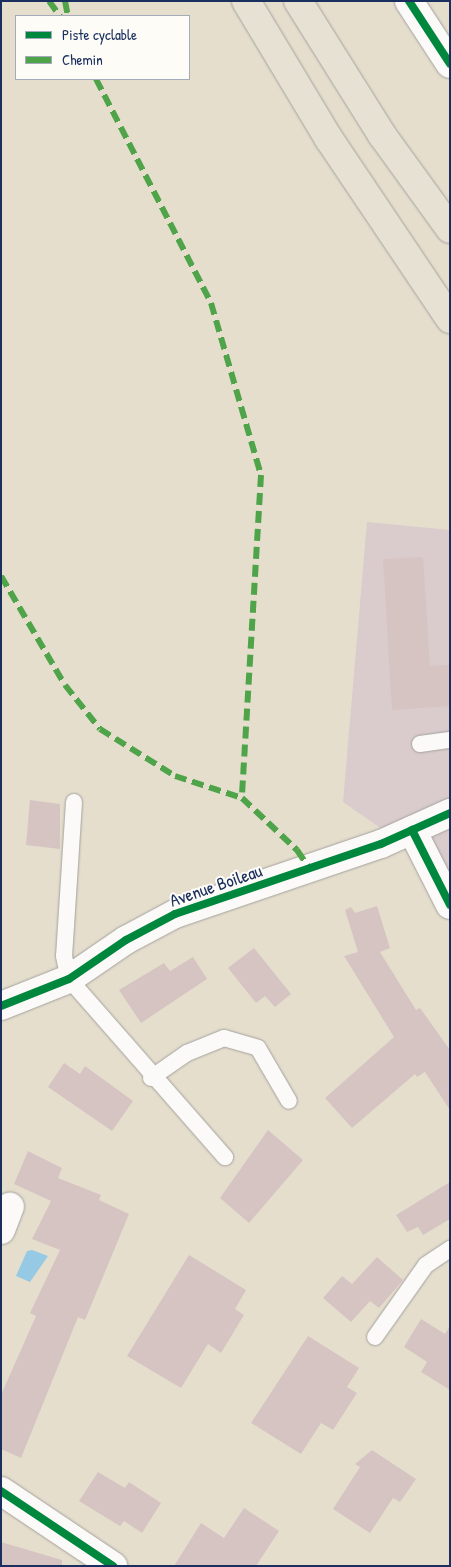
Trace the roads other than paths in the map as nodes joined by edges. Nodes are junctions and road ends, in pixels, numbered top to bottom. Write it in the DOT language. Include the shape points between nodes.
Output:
graph roads {
  1 [pos="246,1"];
  2 [pos="298,1"];
  3 [pos="409,1"];
  4 [pos="450,64"];
  5 [pos="450,229"];
  6 [pos="450,319"];
  7 [pos="450,740"];
  8 [pos="420,744"];
  9 [pos="74,802"];
  10 [pos="450,813"];
  11 [pos="412,830"];
  12 [pos="450,905"];
  13 [pos="69,979"];
  14 [pos="1,1006"];
  15 [pos="152,1078"];
  16 [pos="289,1101"];
  17 [pos="225,1157"];
  18 [pos="450,1249"];
  19 [pos="375,1337"];
  20 [pos="1,1491"];
  21 [pos="113,1566"];
  1 -- 6 [label="main road" via="329,139"];
  2 -- 5 [label="main road" via="382,136"];
  3 -- 4 [label="street"];
  7 -- 8 [label="lane"];
  9 -- 13 [label="lane" via="64,956"];
  10 -- 11 [label="street, Avenue Boileau"];
  11 -- 12 [label="street"];
  11 -- 13 [label="street, Avenue Boileau" via="175,914 126,940"];
  13 -- 14 [label="street, Avenue Boileau"];
  13 -- 15 [label="lane"];
  15 -- 16 [label="lane" via="188,1053 224,1038 258,1048"];
  15 -- 17 [label="lane"];
  18 -- 19 [label="lane" via="426,1265"];
  20 -- 21 [label="street"];
}
